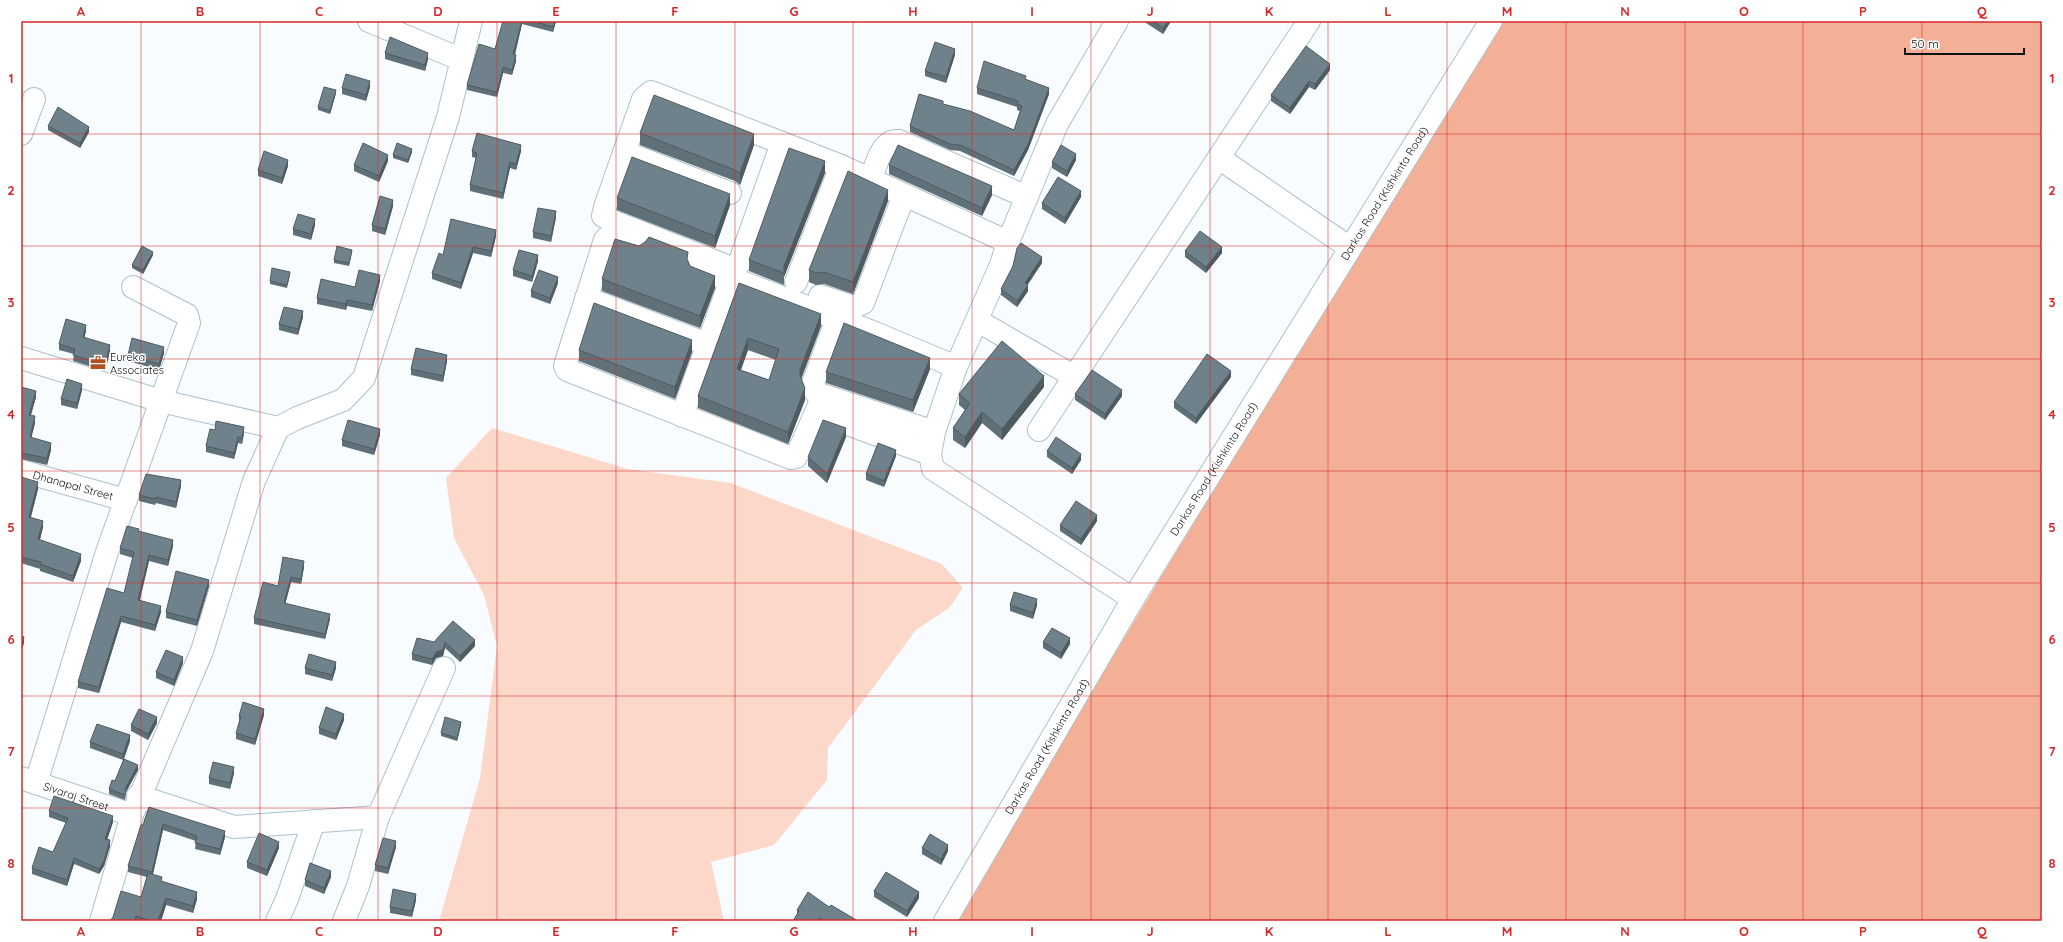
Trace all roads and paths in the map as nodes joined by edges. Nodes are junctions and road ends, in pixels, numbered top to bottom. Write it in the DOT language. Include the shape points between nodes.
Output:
graph roads {
  1 [pos="369,21"];
  2 [pos="470,21"];
  3 [pos="1117,21"];
  4 [pos="1309,21"];
  5 [pos="1491,21"];
  6 [pos="460,59"];
  7 [pos="34,99"];
  8 [pos="21,134"];
  9 [pos="782,143"];
  10 [pos="624,152"];
  11 [pos="1219,158"];
  12 [pos="841,166"];
  13 [pos="870,179"];
  14 [pos="730,193"];
  15 [pos="904,194"];
  16 [pos="1027,197"];
  17 [pos="1008,242"];
  18 [pos="1350,248"];
  19 [pos="732,270"];
  20 [pos="796,282"];
  21 [pos="133,287"];
  22 [pos="820,296"];
  23 [pos="586,298"];
  24 [pos="837,319"];
  25 [pos="978,321"];
  26 [pos="707,344"];
  27 [pos="21,358"];
  28 [pos="956,367"];
  29 [pos="1075,377"];
  30 [pos="161,401"];
  31 [pos="826,406"];
  32 [pos="682,416"];
  33 [pos="278,428"];
  34 [pos="1039,430"];
  35 [pos="934,432"];
  36 [pos="930,454"];
  37 [pos="21,471"];
  38 [pos="126,500"];
  39 [pos="1133,598"];
  40 [pos="444,668"];
  41 [pos="29,780"];
  42 [pos="135,806"];
  43 [pos="378,817"];
  44 [pos="314,822"];
  45 [pos="101,921"];
  46 [pos="277,921"];
  47 [pos="344,921"];
  48 [pos="945,921"];
  1 -- 6 [label="street"];
  2 -- 6 [label="street"];
  3 -- 16 [label="street" via="1057,124"];
  4 -- 11 [label="street"];
  5 -- 18 [label="street, Darkas Road (Kishkinta Road)"];
  6 -- 33 [label="street" via="448,117 364,378 343,400"];
  7 -- 8 [label="street"];
  9 -- 10 [label="street" via="651,92 643,99"];
  9 -- 12 [label="street"];
  9 -- 19 [label="street"];
  10 -- 14 [label="street"];
  10 -- 19 [label="street" via="603,216"];
  11 -- 18 [label="street"];
  11 -- 29 [label="street"];
  12 -- 13 [label="street"];
  12 -- 20 [label="street"];
  13 -- 15 [label="street"];
  13 -- 16 [label="street" via="887,143 894,140"];
  15 -- 17 [label="street"];
  15 -- 22 [label="street" via="863,303 854,307"];
  16 -- 17 [label="street"];
  17 -- 25 [label="street"];
  18 -- 39 [label="street, Darkas Road (Kishkinta Road)"];
  19 -- 23 [label="street" via="608,236"];
  19 -- 24 [label="street" via="739,281"];
  19 -- 26 [label="street"];
  21 -- 30 [label="street" via="189,318"];
  23 -- 26 [label="street"];
  23 -- 32 [label="street" via="565,366 567,370"];
  24 -- 28 [label="street"];
  24 -- 31 [label="street" via="812,386"];
  25 -- 28 [label="street"];
  25 -- 29 [label="street"];
  26 -- 32 [label="street"];
  27 -- 30 [label="street"];
  28 -- 35 [label="street"];
  29 -- 34 [label="street"];
  30 -- 33 [label="street"];
  30 -- 38 [label="street"];
  31 -- 32 [label="street" via="796,457 791,458"];
  31 -- 35 [label="street"];
  31 -- 36 [label="street"];
  33 -- 42 [label="street" via="254,481 202,651"];
  35 -- 36 [label="street"];
  36 -- 39 [label="street" via="933,468"];
  37 -- 38 [label="street, Dhanapal Street"];
  38 -- 41 [label="street"];
  39 -- 48 [label="street, Darkas Road (Kishkinta Road)"];
  40 -- 43 [label="street"];
  41 -- 42 [label="street, Sivaraj Street"];
  42 -- 44 [label="street, Sivaraj Street" via="234,827"];
  42 -- 45 [label="street"];
  43 -- 44 [label="street, Sivaraj Street"];
  43 -- 47 [label="street" via="358,886"];
  44 -- 46 [label="street"];
}
